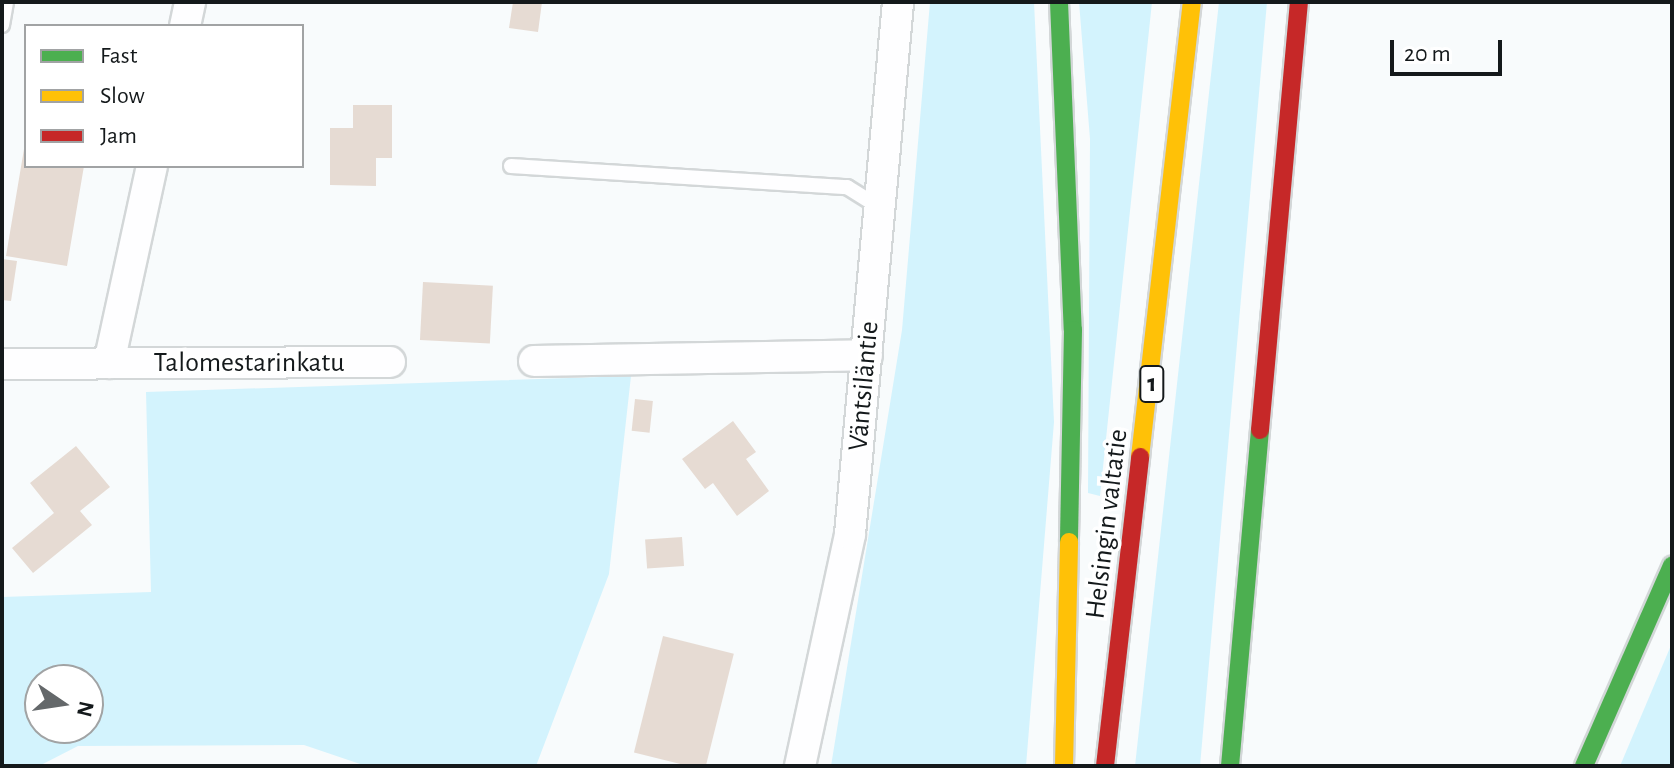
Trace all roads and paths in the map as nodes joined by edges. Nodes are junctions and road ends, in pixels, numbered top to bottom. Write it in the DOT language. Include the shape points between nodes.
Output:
graph roads {
  1 [pos="6,2"];
  2 [pos="190,2"];
  3 [pos="898,2"];
  4 [pos="1059,2"];
  5 [pos="1192,2"];
  6 [pos="1299,2"];
  7 [pos="185,24"];
  8 [pos="2,25"];
  9 [pos="511,166"];
  10 [pos="152,168"];
  11 [pos="881,208"];
  12 [pos="867,355"];
  13 [pos="534,361"];
  14 [pos="390,362"];
  15 [pos="109,363"];
  16 [pos="2,364"];
  17 [pos="1672,566"];
  18 [pos="800,766"];
  19 [pos="1064,766"];
  20 [pos="1105,766"];
  21 [pos="1230,766"];
  22 [pos="1584,766"];
  1 -- 8 [label="lane"];
  2 -- 7 [label="street"];
  3 -- 11 [label="street, Väntsiläntie"];
  4 -- 19 [label="highway" via="1073,330"];
  5 -- 20 [label="highway, Helsingin valtatie / 1"];
  6 -- 21 [label="highway"];
  9 -- 11 [label="lane" via="847,187"];
  10 -- 15 [label="street, Talomestarinkatu"];
  11 -- 12 [label="street, Väntsiläntie"];
  12 -- 13 [label="street"];
  12 -- 18 [label="street, Väntsiläntie" via="850,534"];
  14 -- 15 [label="street, Talomestarinkatu"];
  15 -- 16 [label="street, Talomestarinkatu"];
  17 -- 22 [label="highway"];
}
